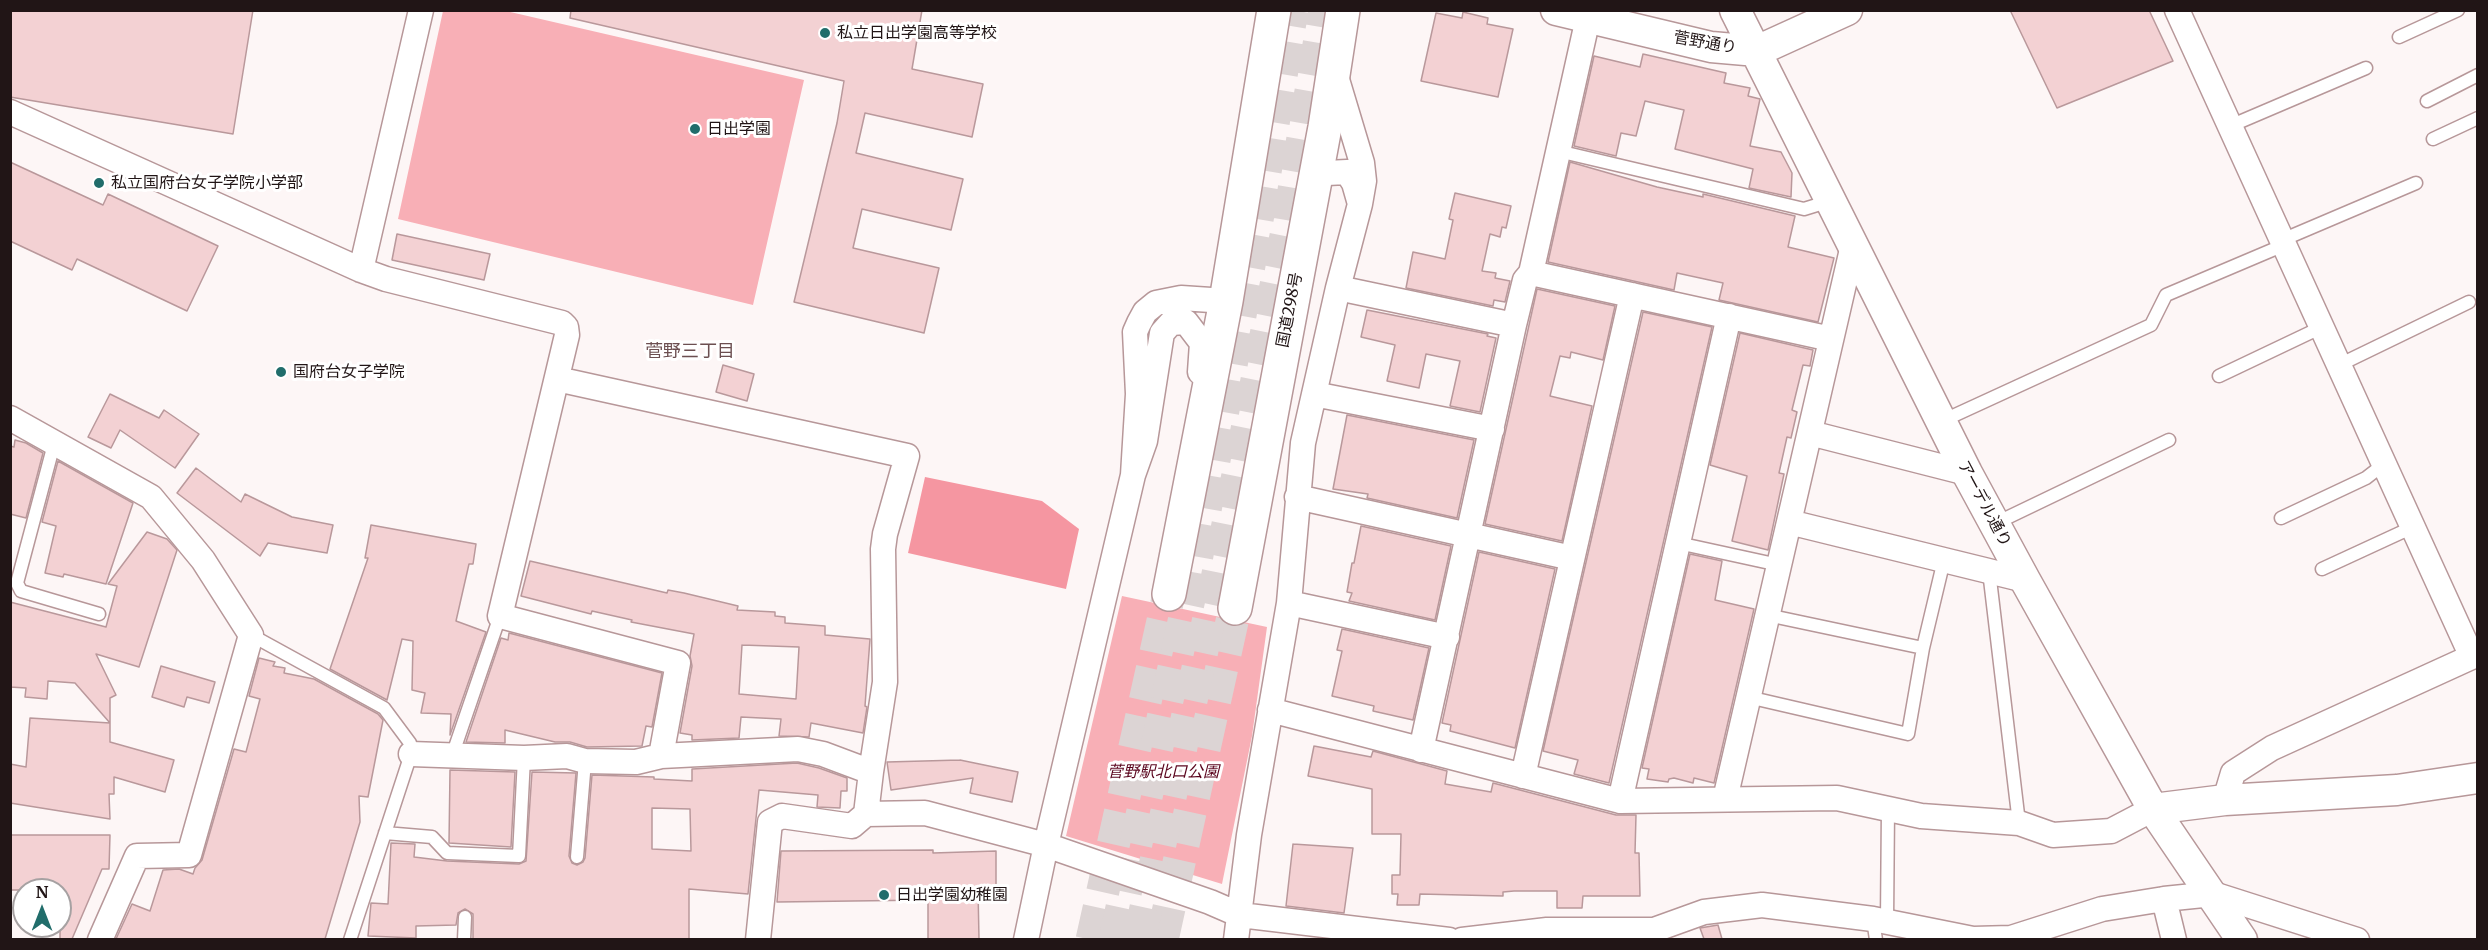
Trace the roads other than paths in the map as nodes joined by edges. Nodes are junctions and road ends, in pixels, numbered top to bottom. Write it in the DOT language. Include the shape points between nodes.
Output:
graph roads {
  1 [pos="421,10"];
  2 [pos="1274,10"];
  3 [pos="1343,10"];
  4 [pos="1556,10"];
  5 [pos="1736,10"];
  6 [pos="2177,10"];
  7 [pos="2458,10"];
  8 [pos="1842,12"];
  9 [pos="1588,18"];
  10 [pos="2398,37"];
  11 [pos="1757,51"];
  12 [pos="1334,68"];
  13 [pos="2366,68"];
  14 [pos="2478,75"];
  15 [pos="2427,101"];
  16 [pos="10,112"];
  17 [pos="2478,118"];
  18 [pos="2230,126"];
  19 [pos="2433,139"];
  20 [pos="1558,151"];
  21 [pos="1315,182"];
  22 [pos="2416,183"];
  23 [pos="1831,200"];
  24 [pos="1360,204"];
  25 [pos="2283,243"];
  26 [pos="1853,245"];
  27 [pos="361,270"];
  28 [pos="1531,273"];
  29 [pos="1338,288"];
  30 [pos="1632,295"];
  31 [pos="1226,301"];
  32 [pos="2469,302"];
  33 [pos="1729,316"];
  34 [pos="1514,325"];
  35 [pos="2322,327"];
  36 [pos="1831,339"];
  37 [pos="2339,365"];
  38 [pos="2219,376"];
  39 [pos="557,379"];
  40 [pos="1314,393"];
  41 [pos="1207,400"];
  42 [pos="10,418"];
  43 [pos="1941,421"];
  44 [pos="1492,429"];
  45 [pos="1810,433"];
  46 [pos="2169,440"];
  47 [pos="54,444"];
  48 [pos="2384,464"];
  49 [pos="1966,473"];
  50 [pos="1133,475"];
  51 [pos="1297,497"];
  52 [pos="2281,518"];
  53 [pos="1789,522"];
  54 [pos="1994,524"];
  55 [pos="2413,527"];
  56 [pos="1470,534"];
  57 [pos="1678,543"];
  58 [pos="1572,558"];
  59 [pos="1944,560"];
  60 [pos="1779,565"];
  61 [pos="2322,569"];
  62 [pos="1989,571"];
  63 [pos="2025,580"];
  64 [pos="1169,594"];
  65 [pos="1289,603"];
  66 [pos="1235,608"];
  67 [pos="99,614"];
  68 [pos="1767,615"];
  69 [pos="500,616"];
  70 [pos="251,635"];
  71 [pos="1447,637"];
  72 [pos="1923,648"];
  73 [pos="2475,655"];
  74 [pos="1748,697"];
  75 [pos="1270,710"];
  76 [pos="1421,750"];
  77 [pos="411,754"];
  78 [pos="452,756"];
  79 [pos="661,756"];
  80 [pos="524,758"];
  81 [pos="585,761"];
  82 [pos="871,772"];
  83 [pos="1523,776"];
  84 [pos="2478,778"];
  85 [pos="1725,799"];
  86 [pos="2225,800"];
  87 [pos="1620,801"];
  88 [pos="1888,808"];
  89 [pos="2153,809"];
  90 [pos="866,814"];
  91 [pos="2019,822"];
  92 [pos="385,833"];
  93 [pos="1046,845"];
  94 [pos="578,858"];
  95 [pos="2213,894"];
  96 [pos="2164,899"];
  97 [pos="1240,915"];
  98 [pos="465,917"];
  99 [pos="1879,927"];
  100 [pos="1655,935"];
  101 [pos="100,939"];
  102 [pos="351,939"];
  103 [pos="464,939"];
  104 [pos="758,939"];
  105 [pos="1026,939"];
  106 [pos="1236,939"];
  107 [pos="1449,939"];
  108 [pos="1461,939"];
  109 [pos="2174,939"];
  110 [pos="2242,939"];
  111 [pos="2357,939"];
  1 -- 27 [label="street"];
  2 -- 31 [label="highway"];
  3 -- 12 [label="highway, 国道298号"];
  4 -- 9 [label="street, 菅野通り"];
  5 -- 11 [label="street, アーデル通り"];
  6 -- 18 [label="street"];
  7 -- 10 [label="lane"];
  8 -- 11 [label="street, 菅野通り"];
  9 -- 11 [label="street, 菅野通り" via="1711,47"];
  9 -- 20 [label="street"];
  11 -- 23 [label="street, アーデル通り"];
  12 -- 21 [label="highway, 国道298号"];
  12 -- 24 [label="street" via="1362,163"];
  13 -- 18 [label="lane"];
  14 -- 15 [label="lane"];
  16 -- 27 [label="street"];
  17 -- 19 [label="lane"];
  18 -- 25 [label="street"];
  20 -- 23 [label="lane" via="1804,209"];
  20 -- 28 [label="street"];
  21 -- 24 [label="street" via="1327,173 1347,172"];
  21 -- 66 [label="highway, 国道298号"];
  22 -- 25 [label="lane"];
  23 -- 26 [label="street, アーデル通り"];
  24 -- 29 [label="street"];
  25 -- 35 [label="street"];
  25 -- 43 [label="lane" via="2166,295 2151,325"];
  26 -- 36 [label="street"];
  26 -- 43 [label="street, アーデル通り"];
  27 -- 39 [label="street" via="562,323 567,335"];
  28 -- 30 [label="street"];
  28 -- 34 [label="street" via="1525,280"];
  29 -- 34 [label="street"];
  29 -- 40 [label="street"];
  30 -- 33 [label="street"];
  30 -- 58 [label="street"];
  31 -- 41 [label="highway"];
  31 -- 50 [label="street" via="1181,298 1156,303 1145,312 1134,332 1138,394"];
  32 -- 37 [label="lane"];
  33 -- 36 [label="street"];
  33 -- 57 [label="street"];
  34 -- 44 [label="street"];
  35 -- 37 [label="street"];
  35 -- 38 [label="lane"];
  36 -- 45 [label="street"];
  37 -- 48 [label="street"];
  39 -- 69 [label="street"];
  39 -- 82 [label="street" via="907,456 883,549 885,682"];
  40 -- 44 [label="street"];
  40 -- 51 [label="street"];
  41 -- 50 [label="street" via="1199,383 1202,343 1186,322 1171,323 1162,333 1145,441"];
  41 -- 64 [label="highway"];
  42 -- 47 [label="street"];
  43 -- 49 [label="street, アーデル通り"];
  44 -- 56 [label="street"];
  45 -- 49 [label="street"];
  45 -- 53 [label="street"];
  46 -- 54 [label="lane"];
  47 -- 67 [label="lane" via="17,583 21,591"];
  47 -- 70 [label="street" via="151,496 203,560"];
  48 -- 52 [label="lane" via="2366,478"];
  48 -- 55 [label="street"];
  49 -- 54 [label="street, アーデル通り"];
  50 -- 93 [label="street"];
  51 -- 56 [label="street"];
  51 -- 65 [label="street"];
  53 -- 59 [label="street"];
  53 -- 60 [label="street"];
  54 -- 63 [label="street, アーデル通り"];
  55 -- 61 [label="lane"];
  55 -- 73 [label="street"];
  56 -- 58 [label="street"];
  56 -- 71 [label="street"];
  57 -- 60 [label="lane"];
  57 -- 87 [label="street"];
  58 -- 83 [label="street"];
  59 -- 62 [label="street"];
  59 -- 72 [label="lane"];
  60 -- 68 [label="street"];
  62 -- 63 [label="street"];
  62 -- 91 [label="lane"];
  63 -- 89 [label="street, アーデル通り"];
  65 -- 71 [label="street"];
  65 -- 75 [label="street"];
  68 -- 72 [label="lane"];
  68 -- 74 [label="street"];
  69 -- 78 [label="lane"];
  69 -- 79 [label="street" via="678,663"];
  70 -- 77 [label="lane" via="384,708 410,743"];
  70 -- 101 [label="street" via="189,855 137,856"];
  71 -- 76 [label="street"];
  72 -- 74 [label="lane" via="1908,734"];
  73 -- 86 [label="street" via="2272,748 2233,773"];
  74 -- 85 [label="street"];
  75 -- 76 [label="street"];
  75 -- 97 [label="street"];
  76 -- 83 [label="street"];
  77 -- 78 [label="street"];
  77 -- 92 [label="lane"];
  78 -- 80 [label="street"];
  79 -- 81 [label="street" via="636,762"];
  79 -- 82 [label="street" via="798,749"];
  80 -- 81 [label="street" via="567,756"];
  80 -- 92 [label="lane" via="519,856 447,853 432,837"];
  81 -- 94 [label="lane"];
  82 -- 90 [label="street"];
  83 -- 87 [label="street"];
  84 -- 86 [label="street" via="2397,790"];
  85 -- 87 [label="street"];
  85 -- 88 [label="street" via="1838,798"];
  86 -- 89 [label="street"];
  88 -- 91 [label="street" via="1921,816"];
  88 -- 99 [label="lane"];
  89 -- 91 [label="street" via="2111,831 2053,835"];
  89 -- 95 [label="street, アーデル通り"];
  90 -- 93 [label="street" via="925,813"];
  90 -- 104 [label="street" via="852,825 782,816 770,822"];
  92 -- 102 [label="lane"];
  93 -- 97 [label="street"];
  93 -- 105 [label="street"];
  95 -- 96 [label="street"];
  95 -- 110 [label="street, アーデル通り"];
  95 -- 111 [label="street"];
  96 -- 99 [label="street" via="2102,909 2011,938 1973,939"];
  96 -- 109 [label="street"];
  97 -- 106 [label="street"];
  97 -- 107 [label="street"];
  98 -- 103 [label="lane"];
  99 -- 100 [label="street" via="1762,905 1704,912"];
  100 -- 108 [label="street" via="1547,930"];
}
